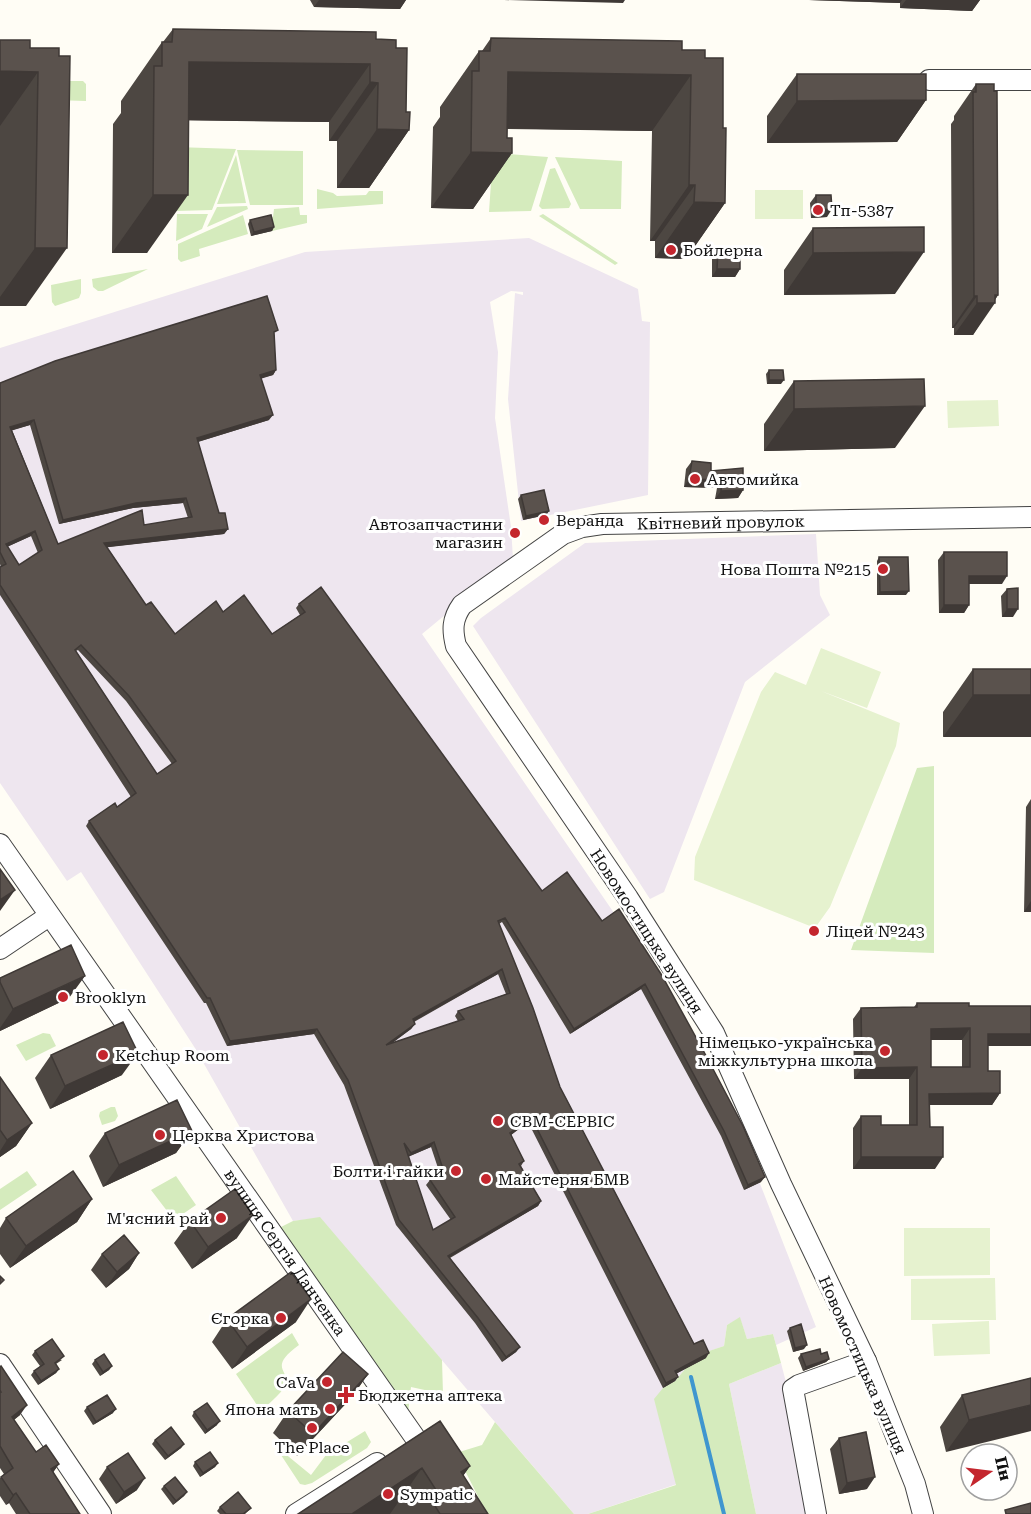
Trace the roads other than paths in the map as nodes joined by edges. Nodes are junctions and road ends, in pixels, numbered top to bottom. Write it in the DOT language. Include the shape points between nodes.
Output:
graph roads {
  1 [pos="929,80"];
  2 [pos="1031,80"];
  3 [pos="1031,517"];
  4 [pos="452,631"];
  5 [pos="0,844"];
  6 [pos="49,916"];
  7 [pos="0,949"];
  8 [pos="866,1361"];
  9 [pos="0,1364"];
  10 [pos="404,1445"];
  11 [pos="441,1474"];
  12 [pos="101,1514"];
  13 [pos="296,1514"];
  14 [pos="816,1514"];
  15 [pos="923,1514"];
  1 -- 2 [label="street"];
  3 -- 4 [label="street, Квітневий провулок" via="582,527 536,551 462,605"];
  4 -- 8 [label="street, Новомостицька вулиця" via="456,646 628,898 714,1033"];
  5 -- 6 [label="street, вулиця Сергія Данченка"];
  6 -- 7 [label="street"];
  6 -- 10 [label="street, вулиця Сергія Данченка"];
  8 -- 14 [label="street" via="793,1389"];
  8 -- 15 [label="street, Новомостицька вулиця"];
  9 -- 12 [label="street"];
  10 -- 11 [label="street, вулиця Сергія Данченка"];
  10 -- 13 [label="street"];
}
